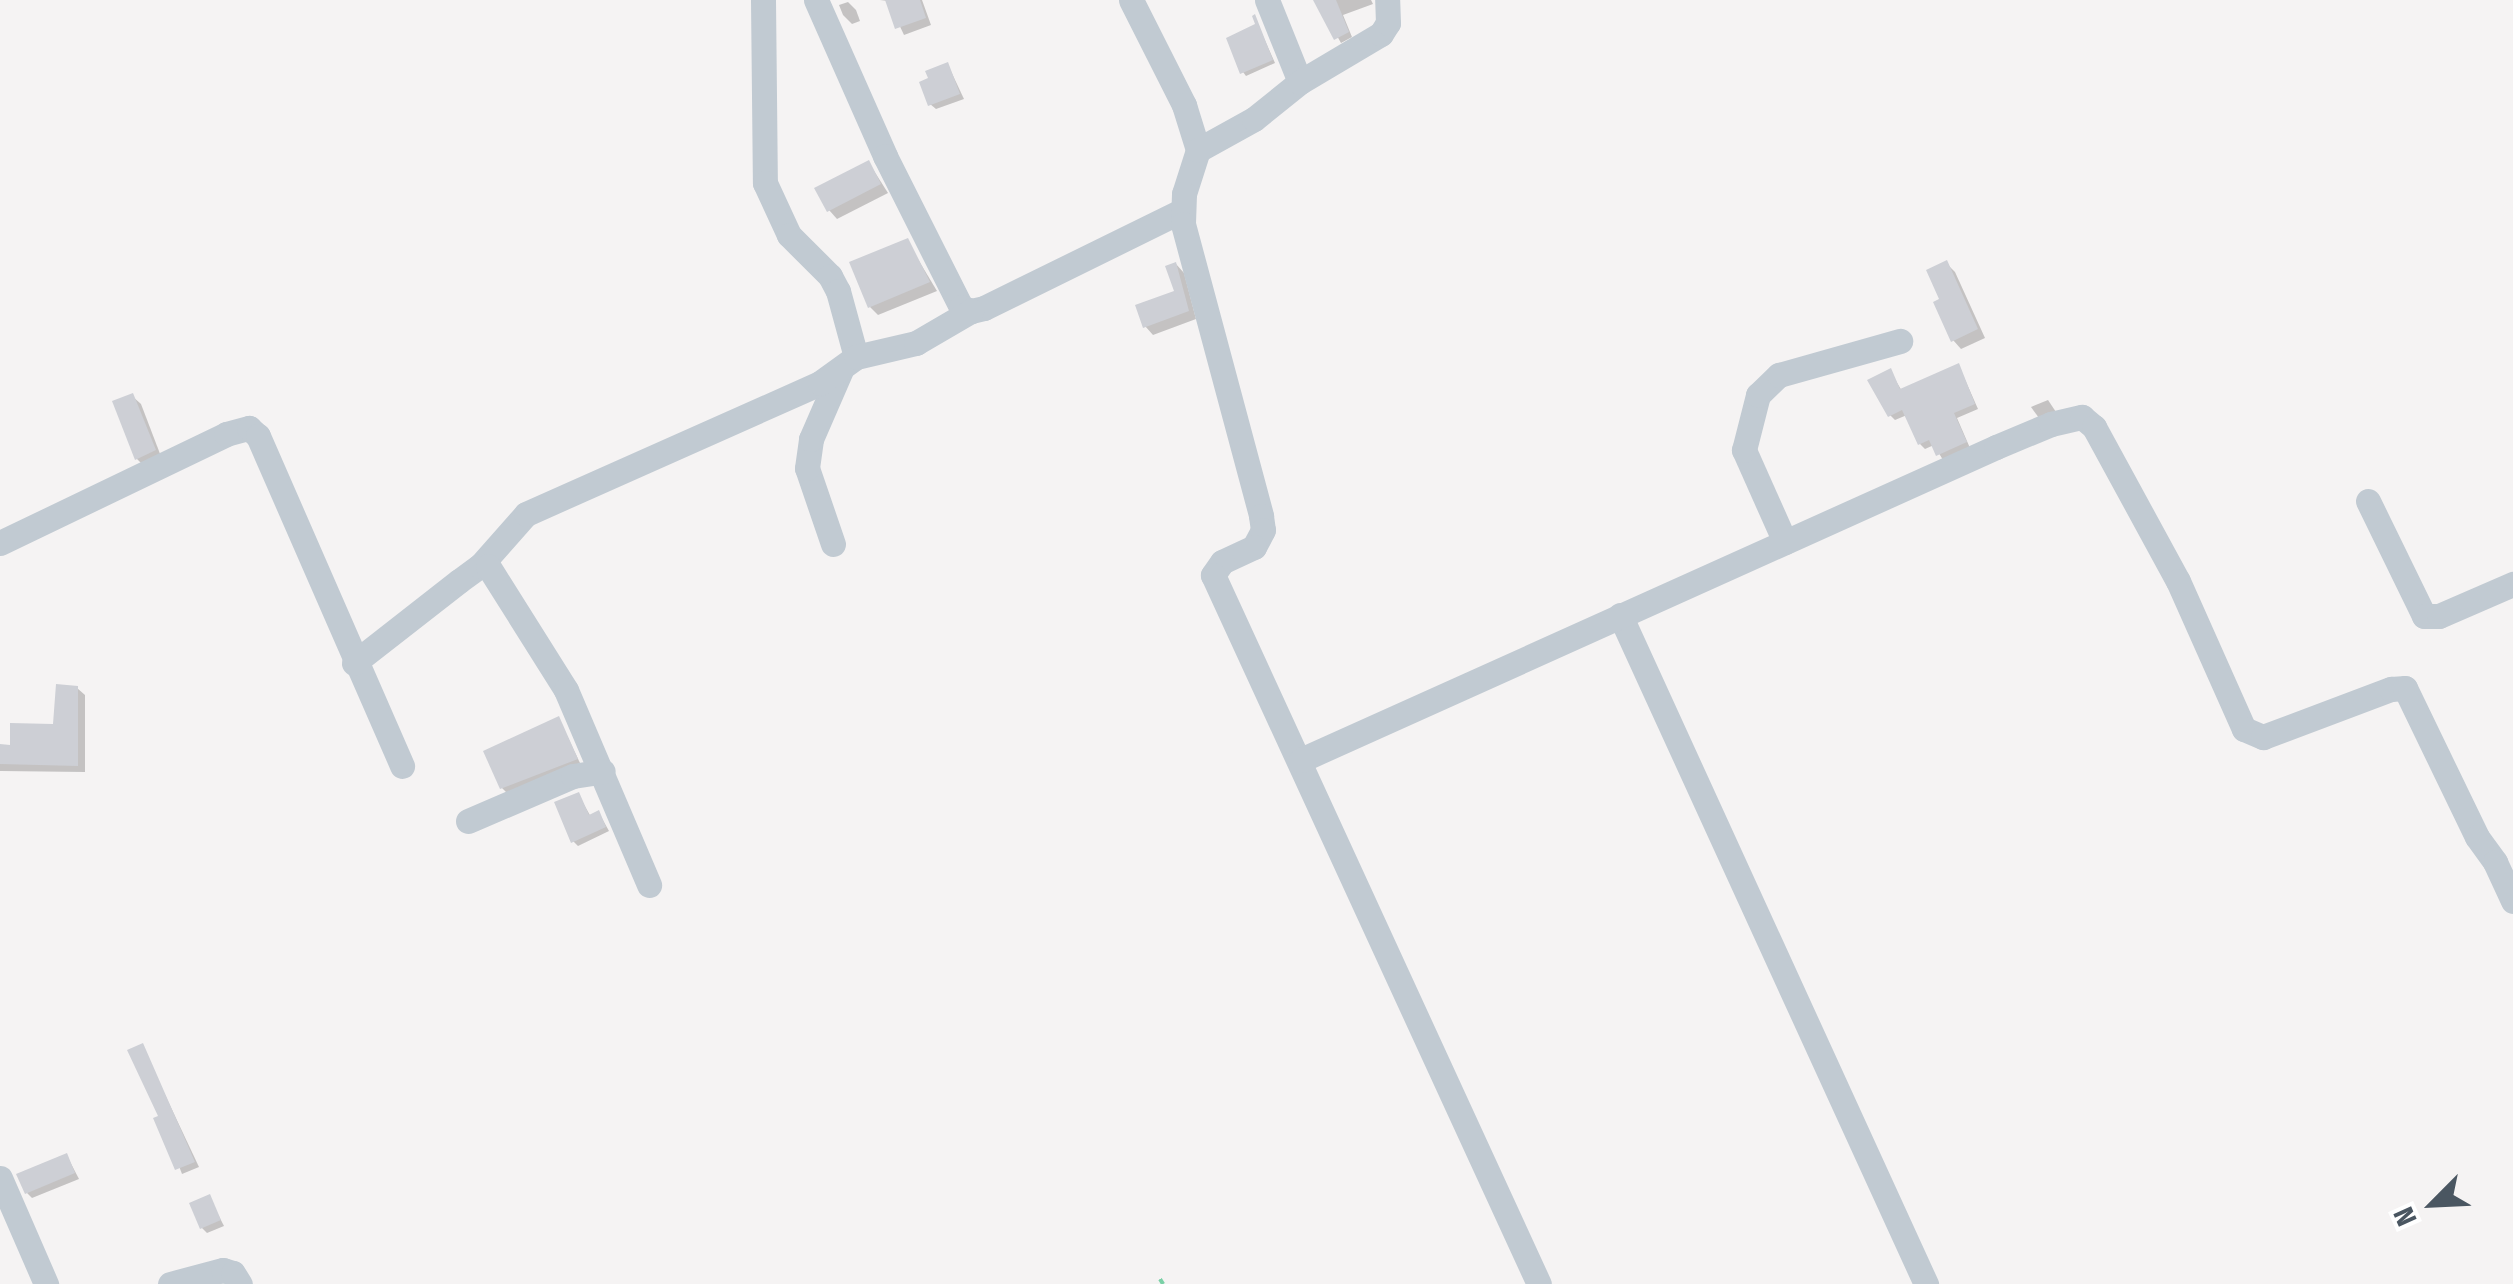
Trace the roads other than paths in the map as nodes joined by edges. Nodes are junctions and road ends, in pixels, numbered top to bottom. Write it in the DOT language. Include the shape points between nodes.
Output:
graph roads {
  1 [pos="763,0"];
  2 [pos="816,0"];
  3 [pos="1130,0"];
  4 [pos="1267,0"];
  5 [pos="1387,0"];
  6 [pos="1300,82"];
  7 [pos="1198,150"];
  8 [pos="1181,212"];
  9 [pos="971,311"];
  10 [pos="1900,341"];
  11 [pos="848,363"];
  12 [pos="2368,501"];
  13 [pos="1786,542"];
  14 [pos="0,543"];
  15 [pos="833,544"];
  16 [pos="480,566"];
  17 [pos="2513,584"];
  18 [pos="1620,615"];
  19 [pos="354,663"];
  20 [pos="1301,760"];
  21 [pos="402,766"];
  22 [pos="604,772"];
  23 [pos="468,821"];
  24 [pos="649,884"];
  25 [pos="2513,900"];
  26 [pos="1,1183"];
  27 [pos="46,1284"];
  28 [pos="170,1284"];
  29 [pos="240,1284"];
  30 [pos="1538,1284"];
  31 [pos="1926,1284"];
  1 -- 11 [label="street" via="765,183 789,235 838,291"];
  2 -- 9 [label="street" via="954,300"];
  3 -- 7 [label="street" via="1184,105"];
  4 -- 6 [label="street"];
  5 -- 6 [label="street" via="1381,34"];
  6 -- 7 [label="street" via="1271,108"];
  7 -- 8 [label="street"];
  8 -- 9 [label="street"];
  8 -- 20 [label="street" via="1262,530 1254,546 1222,562 1213,575"];
  9 -- 11 [label="street" via="906,347"];
  10 -- 13 [label="street" via="1779,374 1758,395 1744,450"];
  11 -- 15 [label="street" via="811,439 806,468"];
  11 -- 16 [label="street" via="820,383 526,514"];
  12 -- 17 [label="street" via="2424,616 2439,616"];
  13 -- 18 [label="street"];
  13 -- 25 [label="street" via="2051,424 2088,419 2178,580 2244,729 2262,736 2405,688"];
  14 -- 19 [label="street" via="249,428"];
  16 -- 19 [label="street"];
  16 -- 22 [label="street" via="492,571 566,690"];
  18 -- 20 [label="street"];
  18 -- 31 [label="street"];
  19 -- 21 [label="street"];
  20 -- 30 [label="street"];
  22 -- 23 [label="street" via="572,776"];
  22 -- 24 [label="street"];
  26 -- 27 [label="street"];
  28 -- 29 [label="street" via="223,1270"];
}
